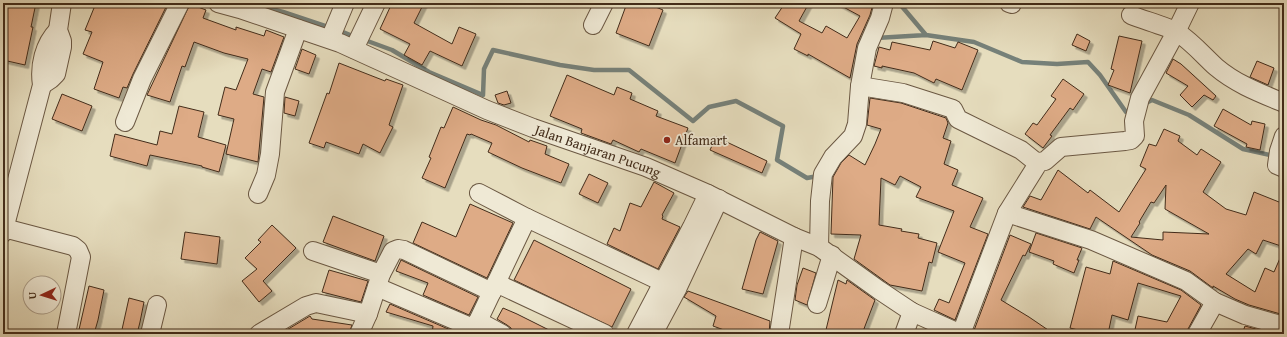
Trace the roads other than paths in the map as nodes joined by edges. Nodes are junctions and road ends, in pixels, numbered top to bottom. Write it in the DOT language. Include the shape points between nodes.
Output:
graph roads {
  1 [pos="62,3"];
  2 [pos="180,3"];
  3 [pos="218,3"];
  4 [pos="345,3"];
  5 [pos="376,3"];
  6 [pos="604,3"];
  7 [pos="884,3"];
  8 [pos="1190,3"];
  9 [pos="1131,15"];
  10 [pos="593,25"];
  11 [pos="298,29"];
  12 [pos="333,32"];
  13 [pos="1176,32"];
  14 [pos="357,40"];
  15 [pos="860,86"];
  16 [pos="1284,103"];
  17 [pos="125,122"];
  18 [pos="1039,162"];
  19 [pos="479,193"];
  20 [pos="258,194"];
  21 [pos="714,197"];
  22 [pos="1007,213"];
  23 [pos="527,218"];
  24 [pos="4,230"];
  25 [pos="794,237"];
  26 [pos="313,251"];
  27 [pos="826,251"];
  28 [pos="379,280"];
  29 [pos="670,285"];
  30 [pos="494,288"];
  31 [pos="1215,302"];
  32 [pos="818,304"];
  33 [pos="157,305"];
  34 [pos="912,312"];
  35 [pos="368,314"];
  36 [pos="1284,326"];
  37 [pos="474,328"];
  38 [pos="66,334"];
  39 [pos="150,334"];
  40 [pos="260,334"];
  41 [pos="359,334"];
  42 [pos="502,334"];
  43 [pos="605,334"];
  44 [pos="636,334"];
  45 [pos="653,334"];
  46 [pos="779,334"];
  47 [pos="904,334"];
  48 [pos="961,334"];
  49 [pos="1197,334"];
  1 -- 24 [label="street" via="58,30 48,42 40,75 42,86"];
  2 -- 17 [label="street" via="142,79"];
  3 -- 11 [label="street, Jalan Banjaran Pucung"];
  4 -- 12 [label="street"];
  5 -- 14 [label="street"];
  6 -- 10 [label="street"];
  7 -- 15 [label="street" via="867,48"];
  8 -- 13 [label="street"];
  9 -- 13 [label="street"];
  11 -- 12 [label="street, Jalan Banjaran Pucung"];
  11 -- 20 [label="street" via="275,92 270,154 266,176"];
  12 -- 14 [label="street, Jalan Banjaran Pucung"];
  13 -- 16 [label="street" via="1246,88"];
  13 -- 18 [label="street" via="1140,98 1133,138 1125,142 1062,147"];
  14 -- 21 [label="street, Jalan Banjaran Pucung" via="487,110 646,167"];
  15 -- 18 [label="street" via="903,93 953,109 958,119 1021,150"];
  15 -- 27 [label="street" via="857,124 853,136 833,157 823,174 820,201"];
  18 -- 22 [label="street"];
  19 -- 23 [label="street"];
  21 -- 25 [label="street, Jalan Banjaran Pucung"];
  21 -- 29 [label="street"];
  22 -- 31 [label="street" via="1091,240 1186,281"];
  22 -- 48 [label="street"];
  23 -- 29 [label="street"];
  23 -- 30 [label="street"];
  24 -- 38 [label="street" via="73,246 78,250 81,257"];
  25 -- 27 [label="street, Jalan Banjaran Pucung"];
  25 -- 46 [label="street"];
  26 -- 28 [label="street"];
  27 -- 32 [label="street"];
  27 -- 34 [label="street, Jalan Banjaran Pucung"];
  28 -- 30 [label="street" via="393,252 398,249"];
  28 -- 35 [label="street"];
  28 -- 37 [label="street"];
  29 -- 44 [label="street"];
  29 -- 45 [label="street"];
  30 -- 37 [label="street"];
  30 -- 43 [label="street"];
  31 -- 36 [label="street" via="1245,315"];
  31 -- 49 [label="street"];
  33 -- 39 [label="street"];
  34 -- 47 [label="street"];
  34 -- 48 [label="street, Jalan Banjaran Pucung"];
  35 -- 40 [label="street" via="316,303 306,306"];
  35 -- 41 [label="street"];
  37 -- 42 [label="street"];
}
